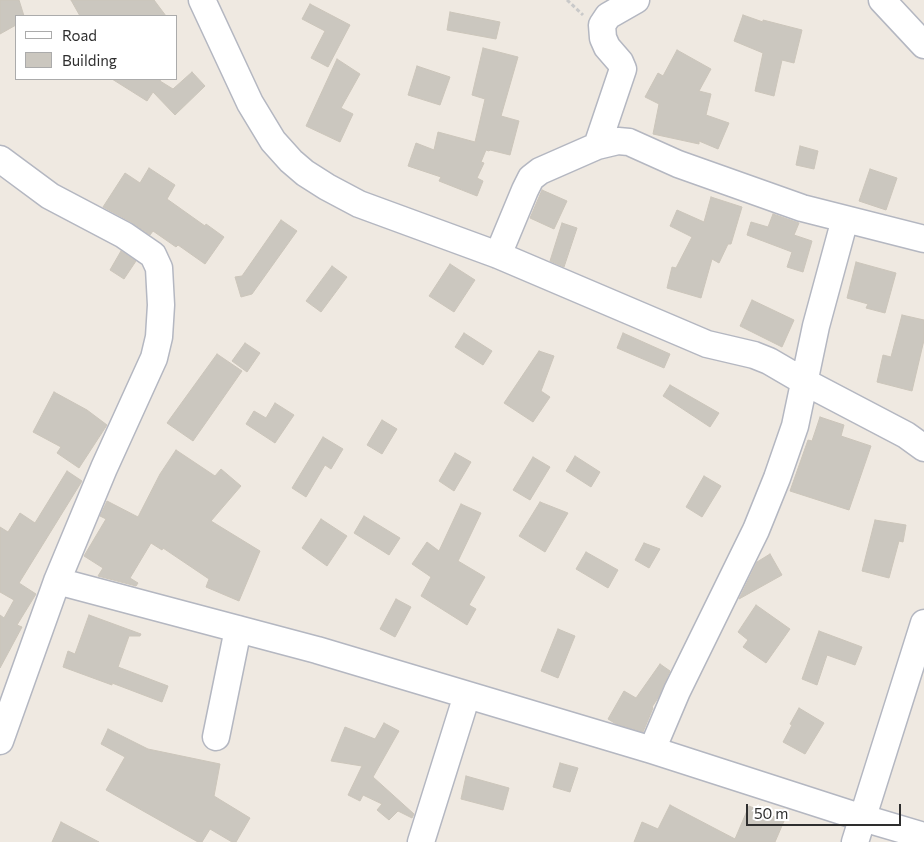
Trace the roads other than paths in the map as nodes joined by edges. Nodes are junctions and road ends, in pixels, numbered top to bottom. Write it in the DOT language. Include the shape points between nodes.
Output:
graph roads {
  1 [pos="202,0"];
  2 [pos="636,0"];
  3 [pos="882,0"];
  4 [pos="924,46"];
  5 [pos="597,146"];
  6 [pos="0,159"];
  7 [pos="845,219"];
  8 [pos="924,239"];
  9 [pos="498,255"];
  10 [pos="805,382"];
  11 [pos="924,448"];
  12 [pos="57,581"];
  13 [pos="924,623"];
  14 [pos="238,629"];
  15 [pos="467,695"];
  16 [pos="216,737"];
  17 [pos="0,741"];
  18 [pos="652,750"];
  19 [pos="859,830"];
  20 [pos="917,837"];
  21 [pos="421,842"];
  1 -- 9 [label="street" via="250,103 273,141 291,161 327,187 359,204"];
  2 -- 5 [label="street" via="608,16 602,25 602,38 623,69"];
  3 -- 4 [label="street"];
  5 -- 7 [label="street" via="629,142 722,180 802,208"];
  5 -- 9 [label="street" via="531,178"];
  6 -- 12 [label="street" via="50,196 142,246 153,255 159,268 160,321 154,358"];
  7 -- 8 [label="street"];
  7 -- 10 [label="street" via="816,326"];
  9 -- 10 [label="street" via="707,344 762,358"];
  10 -- 11 [label="street" via="872,416"];
  10 -- 18 [label="street" via="795,426 759,521"];
  12 -- 14 [label="street"];
  12 -- 17 [label="street"];
  13 -- 19 [label="street"];
  14 -- 15 [label="street"];
  14 -- 16 [label="street"];
  15 -- 18 [label="street"];
  15 -- 21 [label="street"];
  18 -- 19 [label="street"];
  19 -- 20 [label="street"];
}
